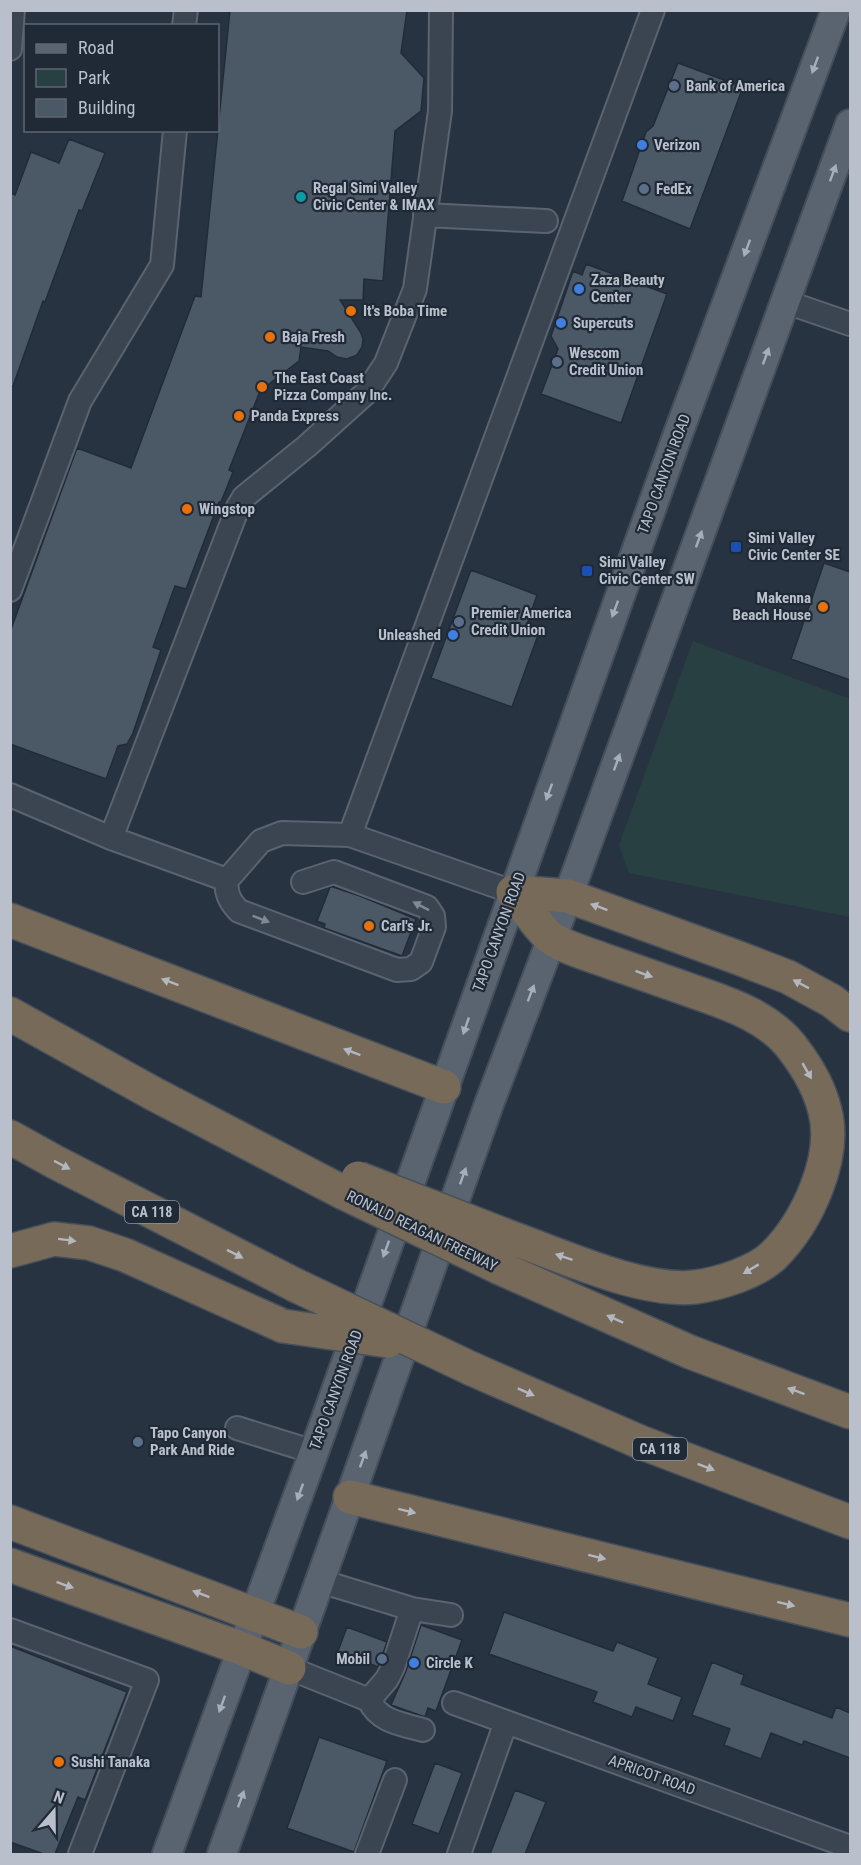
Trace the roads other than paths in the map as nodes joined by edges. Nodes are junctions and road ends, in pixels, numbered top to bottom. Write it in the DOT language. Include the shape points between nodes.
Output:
graph roads {
  1 [pos="13,10"];
  2 [pos="441,10"];
  3 [pos="653,10"];
  4 [pos="836,10"];
  5 [pos="10,49"];
  6 [pos="850,124"];
  7 [pos="175,132"];
  8 [pos="425,215"];
  9 [pos="546,221"];
  10 [pos="786,302"];
  11 [pos="850,324"];
  12 [pos="10,590"];
  13 [pos="10,795"];
  14 [pos="350,835"];
  15 [pos="111,838"];
  16 [pos="226,880"];
  17 [pos="303,882"];
  18 [pos="513,892"];
  19 [pos="568,896"];
  20 [pos="10,920"];
  21 [pos="551,939"];
  22 [pos="10,1014"];
  23 [pos="850,1015"];
  24 [pos="444,1087"];
  25 [pos="10,1137"];
  26 [pos="348,1184"];
  27 [pos="10,1251"];
  28 [pos="419,1345"];
  29 [pos="850,1412"];
  30 [pos="237,1428"];
  31 [pos="314,1452"];
  32 [pos="350,1497"];
  33 [pos="10,1522"];
  34 [pos="850,1522"];
  35 [pos="10,1565"];
  36 [pos="320,1581"];
  37 [pos="412,1609"];
  38 [pos="255,1614"];
  39 [pos="451,1615"];
  40 [pos="850,1620"];
  41 [pos="10,1630"];
  42 [pos="302,1632"];
  43 [pos="243,1649"];
  44 [pos="289,1668"];
  45 [pos="369,1700"];
  46 [pos="454,1703"];
  47 [pos="506,1722"];
  48 [pos="423,1730"];
  49 [pos="395,1780"];
  50 [pos="850,1847"];
  51 [pos="80,1854"];
  52 [pos="167,1854"];
  53 [pos="222,1854"];
  54 [pos="367,1854"];
  55 [pos="459,1854"];
  1 -- 5 [label="street"];
  2 -- 8 [label="street" via="440,111"];
  3 -- 14 [label="street"];
  4 -- 18 [label="main road, TAPO CANYON ROAD, one-way"];
  10 -- 6 [label="main road, one-way"];
  7 -- 12 [label="street" via="162,265 80,401"];
  8 -- 9 [label="street"];
  8 -- 15 [label="street" via="415,289 386,363 367,392 244,497 238,507"];
  10 -- 11 [label="street"];
  19 -- 10 [label="main road, one-way"];
  13 -- 15 [label="street"];
  14 -- 16 [label="street" via="282,833 261,841"];
  14 -- 18 [label="street"];
  15 -- 16 [label="street"];
  16 -- 17 [label="street, one-way" via="228,896 239,911 398,970 411,969 421,962 434,927 427,907 334,872"];
  18 -- 19 [label="highway"];
  18 -- 21 [label="highway"];
  18 -- 24 [label="main road, TAPO CANYON ROAD, one-way"];
  19 -- 21 [label="main road"];
  23 -- 19 [label="highway, one-way" via="788,977"];
  24 -- 20 [label="highway, one-way"];
  21 -- 26 [label="highway, one-way, bridge" via="729,1004 765,1022 793,1048 811,1076 825,1111 827,1139 811,1203 795,1231 772,1257 740,1276 695,1287 663,1286 626,1279"];
  32 -- 21 [label="main road, one-way"];
  22 -- 26 [label="highway" via="154,1094"];
  24 -- 31 [label="main road, TAPO CANYON ROAD, one-way"];
  25 -- 28 [label="highway, CA 118, one-way, bridge" via="294,1285"];
  29 -- 26 [label="highway, RONALD REAGAN FREEWAY, one-way, bridge" via="690,1352 500,1268"];
  27 -- 28 [label="highway, one-way, bridge" via="54,1239 89,1243 125,1255 283,1326"];
  28 -- 34 [label="highway, CA 118, one-way, bridge" via="640,1442"];
  30 -- 31 [label="street"];
  31 -- 38 [label="main road, TAPO CANYON ROAD, one-way"];
  32 -- 36 [label="main road"];
  32 -- 40 [label="highway, one-way"];
  38 -- 33 [label="highway, one-way"];
  35 -- 43 [label="highway, one-way"];
  36 -- 37 [label="street"];
  36 -- 42 [label="main road"];
  37 -- 39 [label="street"];
  37 -- 45 [label="street" via="393,1667"];
  38 -- 42 [label="highway"];
  38 -- 43 [label="main road, TAPO CANYON ROAD"];
  41 -- 51 [label="street" via="147,1680"];
  42 -- 44 [label="main road"];
  43 -- 44 [label="highway"];
  43 -- 52 [label="main road, TAPO CANYON ROAD, one-way"];
  44 -- 45 [label="street"];
  53 -- 44 [label="main road, one-way"];
  45 -- 48 [label="street" via="382,1717"];
  46 -- 47 [label="street, APRICOT ROAD"];
  47 -- 50 [label="street, APRICOT ROAD"];
  47 -- 55 [label="street"];
  49 -- 54 [label="street"];
}
